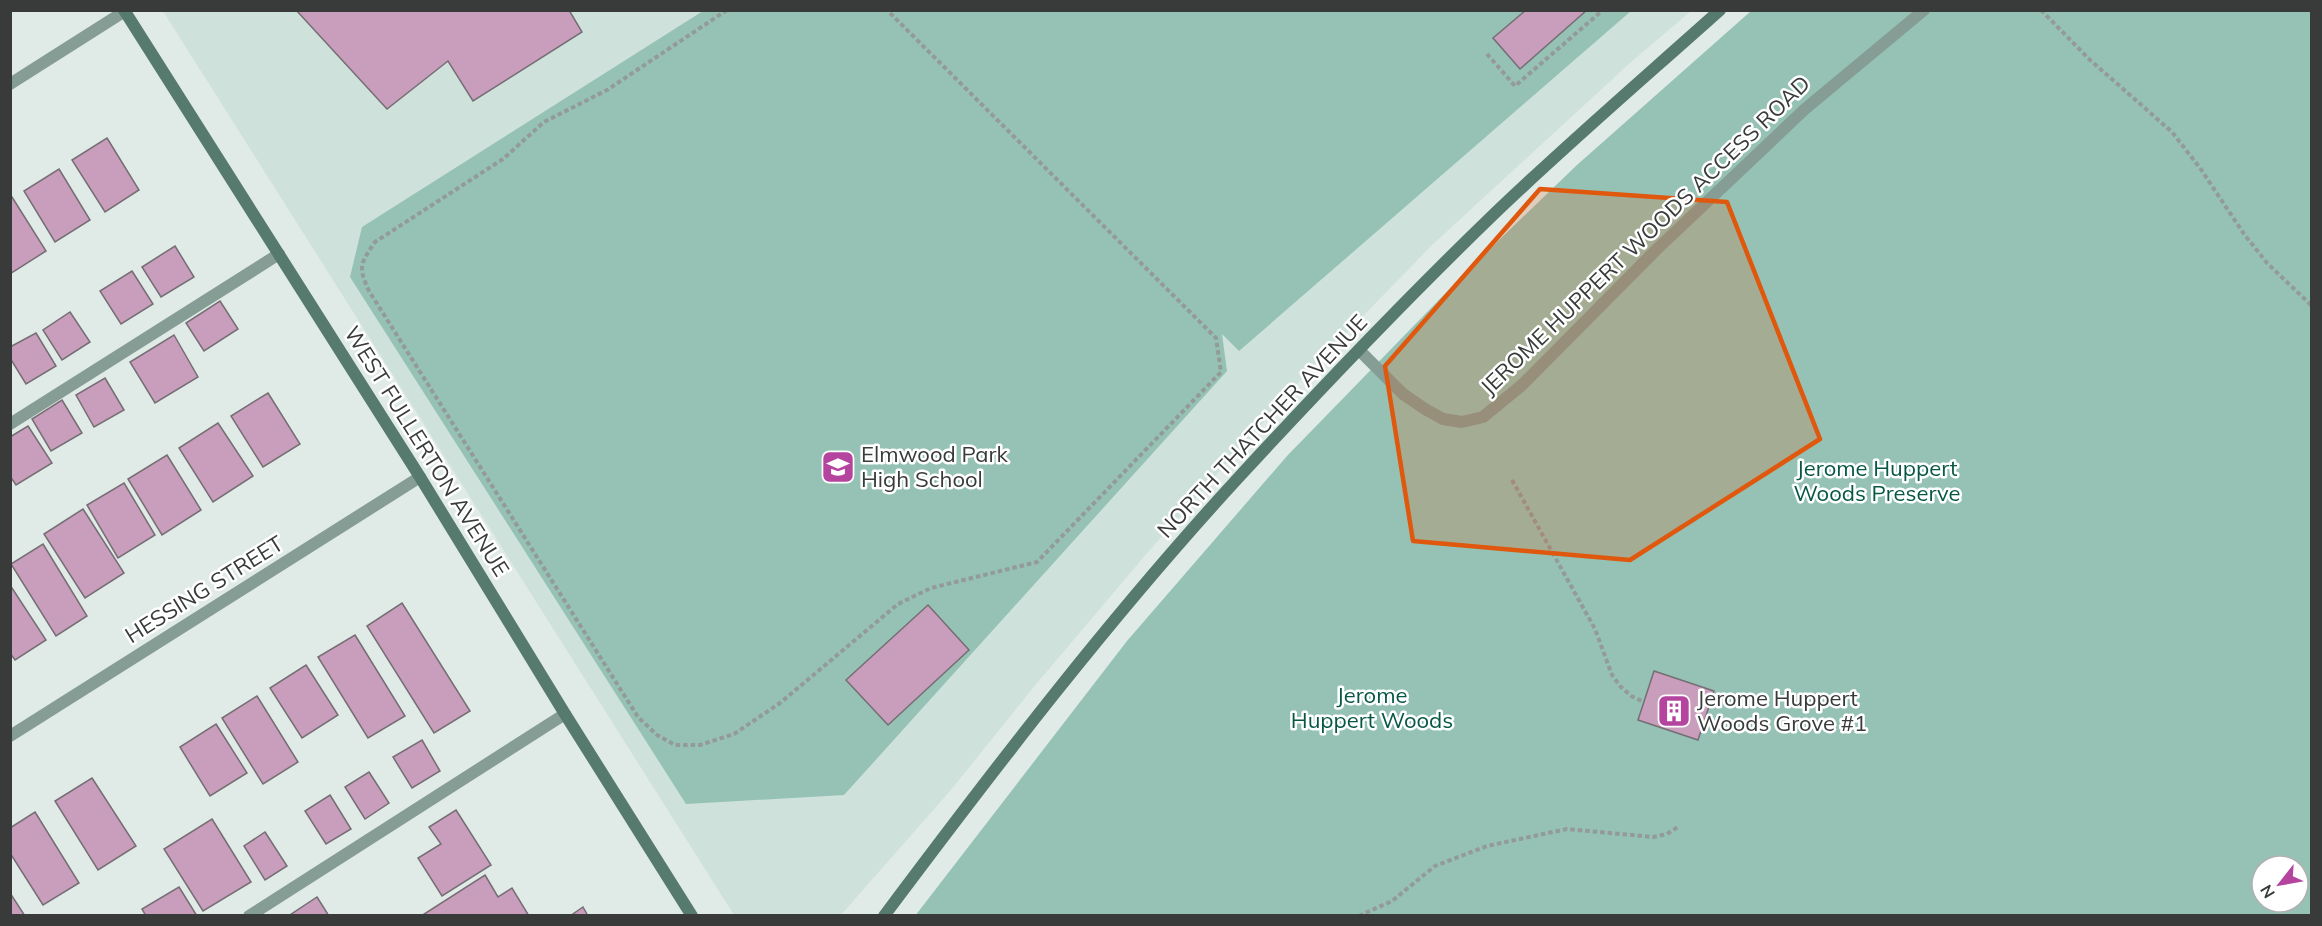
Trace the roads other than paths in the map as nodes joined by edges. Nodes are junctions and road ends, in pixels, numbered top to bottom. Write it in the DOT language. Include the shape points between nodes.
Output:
graph roads {
  1 [pos="1720,10"];
  2 [pos="1924,10"];
  3 [pos="125,11"];
  4 [pos="10,84"];
  5 [pos="279,254"];
  6 [pos="1359,350"];
  7 [pos="10,424"];
  8 [pos="420,477"];
  9 [pos="565,714"];
  10 [pos="10,736"];
  11 [pos="249,915"];
  12 [pos="692,915"];
  13 [pos="884,915"];
  1 -- 6 [label="street, NORTH THATCHER AVENUE" via="1494,214"];
  2 -- 6 [label="street, JEROME HUPPERT WOODS ACCESS ROAD" via="1805,109 1656,250 1522,385 1483,417 1462,422 1443,419 1403,394"];
  3 -- 4 [label="street"];
  3 -- 5 [label="street, WEST FULLERTON AVENUE"];
  5 -- 7 [label="street"];
  5 -- 8 [label="street, WEST FULLERTON AVENUE"];
  6 -- 13 [label="street, NORTH THATCHER AVENUE" via="1237,479 1132,599 996,766"];
  8 -- 9 [label="street, WEST FULLERTON AVENUE"];
  8 -- 10 [label="street, HESSING STREET"];
  9 -- 11 [label="street"];
  9 -- 12 [label="street, WEST FULLERTON AVENUE"];
}
